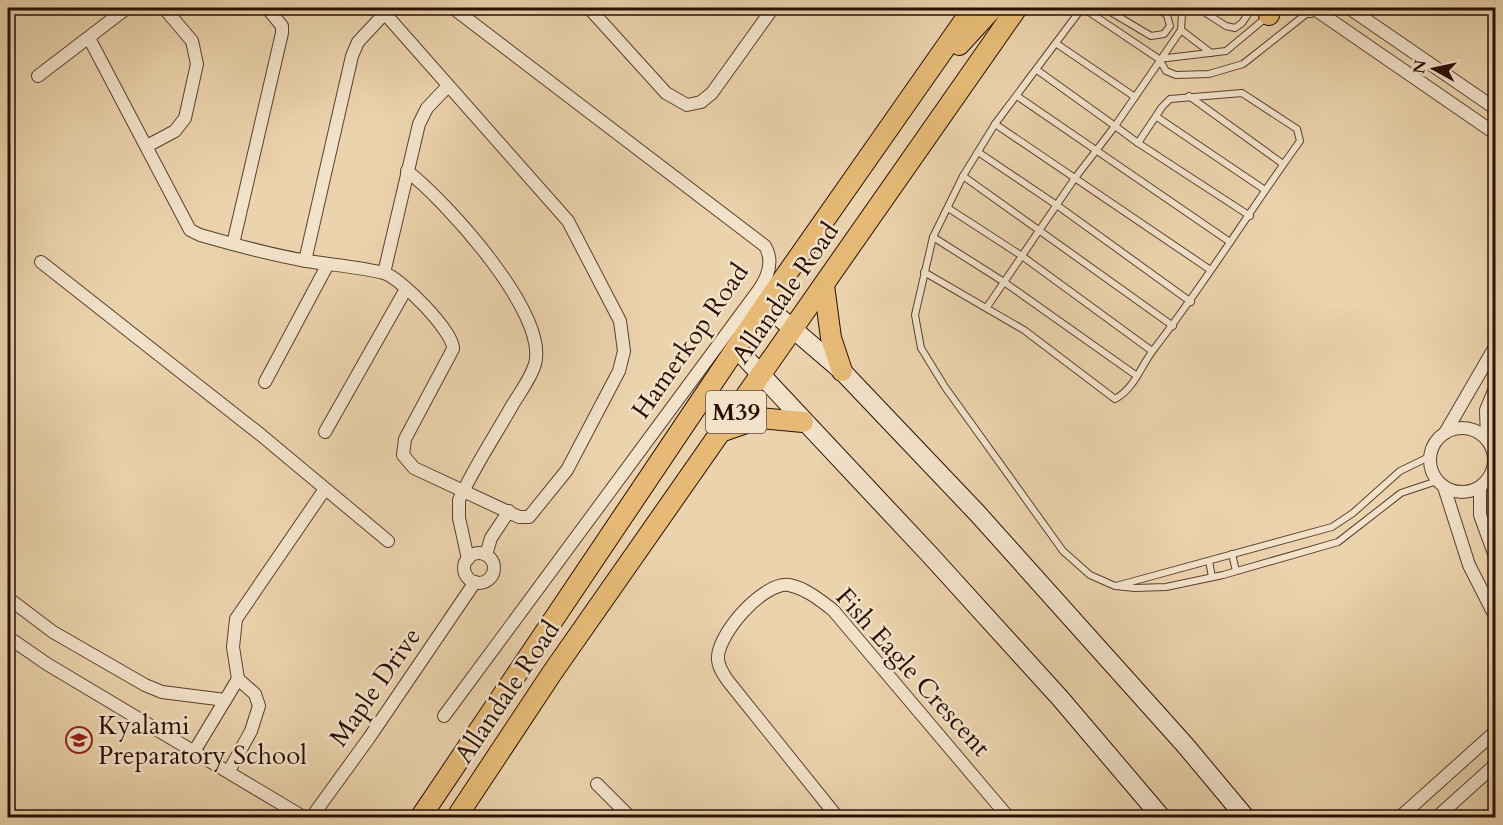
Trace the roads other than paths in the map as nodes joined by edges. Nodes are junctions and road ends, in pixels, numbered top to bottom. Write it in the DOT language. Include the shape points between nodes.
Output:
graph roads {
  1 [pos="127,8"];
  2 [pos="164,8"];
  3 [pos="267,8"];
  4 [pos="453,8"];
  5 [pos="589,8"];
  6 [pos="773,8"];
  7 [pos="974,8"];
  8 [pos="993,8"];
  9 [pos="1017,8"];
  10 [pos="1083,8"];
  11 [pos="1104,8"];
  12 [pos="1157,8"];
  13 [pos="1180,8"];
  14 [pos="1198,8"];
  15 [pos="1349,8"];
  16 [pos="1369,8"];
  17 [pos="1267,9"];
  18 [pos="1312,9"];
  19 [pos="383,10"];
  20 [pos="1360,18"];
  21 [pos="1181,30"];
  22 [pos="89,38"];
  23 [pos="1057,44"];
  24 [pos="1211,53"];
  25 [pos="1159,59"];
  26 [pos="1037,69"];
  27 [pos="38,76"];
  28 [pos="448,86"];
  29 [pos="914,92"];
  30 [pos="1017,96"];
  31 [pos="1189,96"];
  32 [pos="1135,98"];
  33 [pos="1496,109"];
  34 [pos="1157,117"];
  35 [pos="995,124"];
  36 [pos="1115,126"];
  37 [pos="1496,134"];
  38 [pos="1138,143"];
  39 [pos="147,146"];
  40 [pos="1096,151"];
  41 [pos="978,152"];
  42 [pos="1283,164"];
  43 [pos="407,171"];
  44 [pos="963,176"];
  45 [pos="1075,178"];
  46 [pos="1265,190"];
  47 [pos="1058,206"];
  48 [pos="948,208"];
  49 [pos="1250,216"];
  50 [pos="1041,229"];
  51 [pos="933,237"];
  52 [pos="1230,242"];
  53 [pos="232,244"];
  54 [pos="1022,256"];
  55 [pos="305,261"];
  56 [pos="41,262"];
  57 [pos="328,264"];
  58 [pos="1209,269"];
  59 [pos="924,272"];
  60 [pos="384,273"];
  61 [pos="1004,282"];
  62 [pos="824,285"];
  63 [pos="406,289"];
  64 [pos="1191,302"];
  65 [pos="765,305"];
  66 [pos="987,307"];
  67 [pos="1173,326"];
  68 [pos="793,330"];
  69 [pos="1496,345"];
  70 [pos="736,348"];
  71 [pos="1152,351"];
  72 [pos="842,370"];
  73 [pos="760,375"];
  74 [pos="1137,376"];
  75 [pos="265,382"];
  76 [pos="1496,386"];
  77 [pos="803,422"];
  78 [pos="723,431"];
  79 [pos="325,432"];
  80 [pos="1445,433"];
  81 [pos="1487,439"];
  82 [pos="1431,456"];
  83 [pos="1440,484"];
  84 [pos="1480,487"];
  85 [pos="325,489"];
  86 [pos="463,491"];
  87 [pos="509,511"];
  88 [pos="388,541"];
  89 [pos="1232,554"];
  90 [pos="486,555"];
  91 [pos="468,559"];
  92 [pos="1496,559"];
  93 [pos="1209,561"];
  94 [pos="1236,571"];
  95 [pos="1212,577"];
  96 [pos="475,582"];
  97 [pos="1115,586"];
  98 [pos="8,598"];
  99 [pos="1496,618"];
  100 [pos="8,637"];
  101 [pos="238,679"];
  102 [pos="225,699"];
  103 [pos="444,716"];
  104 [pos="1496,730"];
  105 [pos="195,750"];
  106 [pos="1496,764"];
  107 [pos="229,771"];
  108 [pos="597,784"];
  109 [pos="305,818"];
  110 [pos="311,818"];
  111 [pos="420,818"];
  112 [pos="456,818"];
  113 [pos="631,818"];
  114 [pos="838,818"];
  115 [pos="1009,818"];
  116 [pos="1162,818"];
  117 [pos="1246,818"];
  118 [pos="1399,818"];
  119 [pos="1436,818"];
  1 -- 22 [label="street"];
  2 -- 39 [label="street" via="192,41 197,64 186,118 174,131"];
  3 -- 53 [label="street" via="282,26 282,33"];
  4 -- 103 [label="street, Hamerkop Road" via="765,246 770,260 758,291"];
  5 -- 6 [label="street" via="666,93 687,105 701,102 712,93"];
  7 -- 29 [label="main road, Allandale Road / M39"];
  8 -- 29 [label="main road"];
  9 -- 62 [label="main road, Allandale Road / M39"];
  10 -- 23 [label="lane"];
  10 -- 25 [label="lane"];
  11 -- 12 [label="lane" via="1151,36 1164,34 1170,26 1167,15"];
  13 -- 21 [label="lane"];
  14 -- 17 [label="lane" via="1235,28"];
  15 -- 20 [label="street"];
  16 -- 20 [label="lane"];
  17 -- 24 [label="lane" via="1226,51"];
  18 -- 25 [label="lane" via="1243,64 1209,74 1176,75 1166,71"];
  18 -- 37 [label="street"];
  19 -- 28 [label="street"];
  19 -- 55 [label="street" via="352,56"];
  20 -- 33 [label="street"];
  21 -- 24 [label="lane"];
  21 -- 25 [label="lane"];
  22 -- 27 [label="street"];
  22 -- 39 [label="street"];
  23 -- 26 [label="lane"];
  23 -- 32 [label="lane"];
  24 -- 25 [label="lane"];
  25 -- 32 [label="lane"];
  26 -- 30 [label="lane"];
  26 -- 36 [label="lane"];
  28 -- 43 [label="street" via="421,118"];
  28 -- 87 [label="street" via="568,221 621,321 624,360 567,470 532,515 522,517"];
  29 -- 65 [label="main road, Allandale Road / M39"];
  30 -- 35 [label="lane"];
  30 -- 40 [label="lane"];
  31 -- 34 [label="lane" via="1170,99"];
  31 -- 42 [label="lane"];
  31 -- 42 [label="lane" via="1242,93 1297,129 1300,141"];
  32 -- 36 [label="lane"];
  34 -- 38 [label="lane"];
  34 -- 46 [label="lane"];
  35 -- 41 [label="lane"];
  35 -- 45 [label="lane"];
  36 -- 38 [label="lane"];
  36 -- 40 [label="lane"];
  38 -- 49 [label="lane"];
  39 -- 53 [label="street" via="190,230"];
  40 -- 45 [label="lane"];
  40 -- 52 [label="lane"];
  41 -- 44 [label="lane"];
  41 -- 47 [label="lane"];
  42 -- 46 [label="lane"];
  43 -- 60 [label="street"];
  43 -- 86 [label="street" via="445,207 502,275 535,339 537,354 529,378"];
  44 -- 48 [label="lane"];
  44 -- 50 [label="lane"];
  45 -- 47 [label="lane"];
  45 -- 58 [label="lane"];
  46 -- 49 [label="lane"];
  47 -- 50 [label="lane"];
  47 -- 64 [label="lane"];
  48 -- 51 [label="lane"];
  48 -- 54 [label="lane"];
  49 -- 52 [label="lane"];
  50 -- 54 [label="lane"];
  50 -- 67 [label="lane"];
  51 -- 59 [label="lane"];
  51 -- 61 [label="lane"];
  52 -- 58 [label="lane"];
  53 -- 55 [label="street"];
  54 -- 61 [label="lane"];
  54 -- 71 [label="lane"];
  55 -- 57 [label="street"];
  56 -- 85 [label="street"];
  57 -- 60 [label="street"];
  57 -- 75 [label="street"];
  58 -- 64 [label="lane"];
  59 -- 66 [label="lane"];
  59 -- 97 [label="lane" via="915,315 921,348 1063,551 1090,575"];
  60 -- 63 [label="street"];
  61 -- 66 [label="lane"];
  61 -- 74 [label="lane"];
  62 -- 68 [label="main road, Allandale Road / M39"];
  62 -- 72 [label="main road" via="828,326"];
  63 -- 79 [label="street"];
  63 -- 86 [label="street" via="454,343 450,358 405,439 403,455 414,468"];
  64 -- 67 [label="lane"];
  65 -- 68 [label="street"];
  65 -- 70 [label="main road, Allandale Road / M39"];
  66 -- 74 [label="lane" via="1115,399 1127,393"];
  67 -- 71 [label="lane"];
  68 -- 72 [label="street"];
  68 -- 73 [label="main road, Allandale Road / M39"];
  69 -- 80 [label="street"];
  70 -- 73 [label="street"];
  70 -- 111 [label="main road, Allandale Road / M39"];
  71 -- 74 [label="lane"];
  72 -- 117 [label="street" via="986,523"];
  73 -- 77 [label="street"];
  73 -- 78 [label="main road, Allandale Road / M39"];
  76 -- 81 [label="street" via="1486,410"];
  77 -- 78 [label="main road" via="760,418"];
  77 -- 116 [label="street" via="932,556"];
  78 -- 112 [label="main road, Allandale Road / M39" via="565,654"];
  80 -- 81 [label="street" via="1467,428"];
  80 -- 82 [label="street" via="1434,445"];
  81 -- 84 [label="street" via="1494,453 1494,469"];
  82 -- 83 [label="street" via="1431,468"];
  82 -- 89 [label="lane" via="1400,471 1332,527"];
  83 -- 84 [label="street" via="1466,493"];
  83 -- 94 [label="lane" via="1401,493 1338,542"];
  83 -- 99 [label="street" via="1469,564"];
  84 -- 92 [label="street" via="1480,514"];
  85 -- 88 [label="street"];
  85 -- 101 [label="street" via="236,619 232,647"];
  86 -- 87 [label="street"];
  86 -- 91 [label="street" via="458,508"];
  87 -- 90 [label="street" via="491,538"];
  89 -- 93 [label="lane"];
  89 -- 94 [label="lane"];
  90 -- 91 [label="street"];
  90 -- 96 [label="street" via="493,562 492,575 485,582"];
  91 -- 96 [label="street" via="465,573"];
  93 -- 95 [label="lane"];
  93 -- 97 [label="lane"];
  94 -- 95 [label="lane"];
  95 -- 97 [label="lane" via="1166,587"];
  96 -- 110 [label="street, Maple Drive"];
  98 -- 102 [label="street" via="53,632 145,685 162,692"];
  100 -- 105 [label="street" via="66,676"];
  101 -- 102 [label="street"];
  101 -- 107 [label="street" via="257,697 258,713"];
  102 -- 105 [label="street"];
  104 -- 118 [label="street"];
  105 -- 107 [label="street"];
  106 -- 119 [label="street"];
  107 -- 109 [label="street"];
  108 -- 113 [label="street"];
  114 -- 115 [label="street, Fish Eagle Crescent" via="728,681 718,662 719,648 726,635 759,595 775,587 788,585 800,589 833,610"];
}
